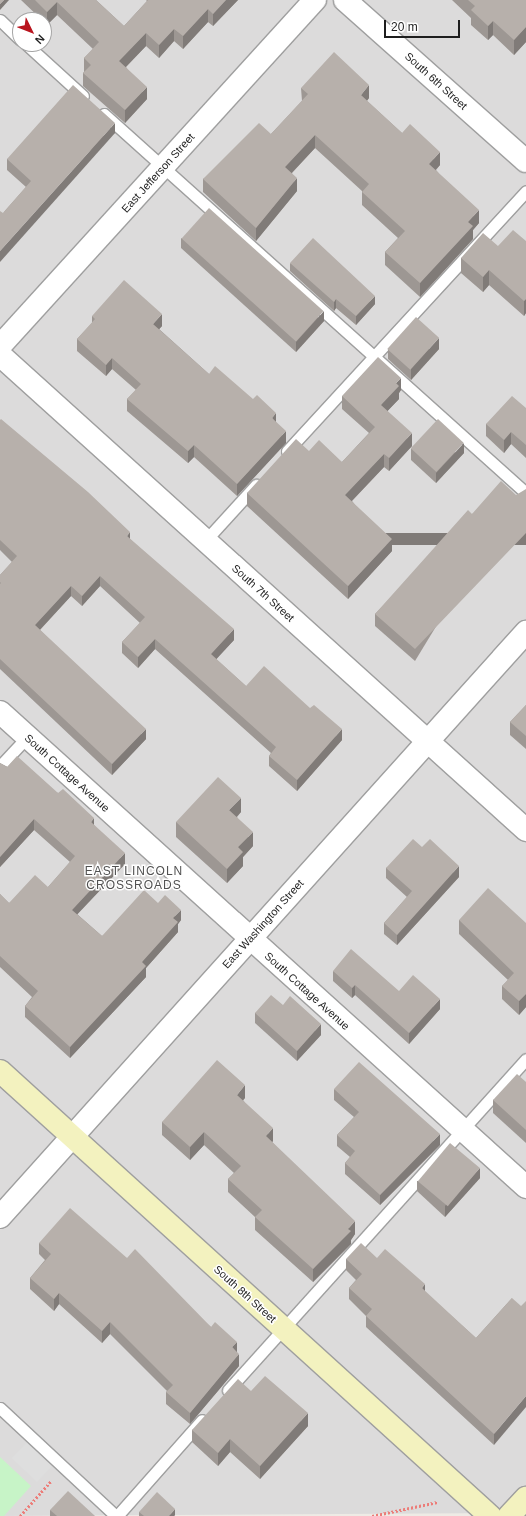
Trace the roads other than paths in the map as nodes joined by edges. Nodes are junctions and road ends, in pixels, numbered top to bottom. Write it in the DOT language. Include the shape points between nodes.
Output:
graph roads {
  1 [pos="315,0"];
  2 [pos="345,0"];
  3 [pos="0,20"];
  4 [pos="12,31"];
  5 [pos="35,52"];
  6 [pos="526,161"];
  7 [pos="164,166"];
  8 [pos="526,191"];
  9 [pos="0,346"];
  10 [pos="0,354"];
  11 [pos="374,355"];
  12 [pos="280,458"];
  13 [pos="265,475"];
  14 [pos="526,493"];
  15 [pos="205,541"];
  16 [pos="526,632"];
  17 [pos="0,712"];
  18 [pos="27,736"];
  19 [pos="427,742"];
  20 [pos="0,766"];
  21 [pos="526,830"];
  22 [pos="249,940"];
  23 [pos="526,1059"];
  24 [pos="0,1071"];
  25 [pos="462,1130"];
  26 [pos="73,1137"];
  27 [pos="526,1187"];
  28 [pos="0,1217"];
  29 [pos="283,1329"];
  30 [pos="221,1398"];
  31 [pos="0,1408"];
  32 [pos="210,1410"];
  33 [pos="526,1498"];
  34 [pos="116,1516"];
  35 [pos="490,1516"];
  36 [pos="509,1516"];
  1 -- 7 [label="street, East Jefferson Street"];
  2 -- 6 [label="street, South 6th Street"];
  3 -- 4 [label="lane"];
  5 -- 7 [label="lane"];
  7 -- 9 [label="street, East Jefferson Street"];
  7 -- 11 [label="lane"];
  8 -- 11 [label="lane"];
  10 -- 15 [label="street, South 7th Street"];
  11 -- 12 [label="lane"];
  11 -- 14 [label="lane"];
  13 -- 15 [label="lane"];
  15 -- 19 [label="street, South 7th Street"];
  16 -- 19 [label="street, East Washington Street"];
  17 -- 18 [label="street, South Cottage Avenue"];
  18 -- 20 [label="lane"];
  18 -- 22 [label="street, South Cottage Avenue"];
  19 -- 21 [label="street, South 7th Street"];
  19 -- 22 [label="street, East Washington Street"];
  22 -- 25 [label="street, South Cottage Avenue"];
  22 -- 26 [label="street, East Washington Street"];
  23 -- 25 [label="lane"];
  24 -- 26 [label="main road, South 8th Street"];
  25 -- 27 [label="street, South Cottage Avenue"];
  25 -- 29 [label="lane"];
  26 -- 28 [label="street, East Washington Street"];
  26 -- 29 [label="main road, South 8th Street"];
  29 -- 30 [label="lane"];
  29 -- 35 [label="main road, South 8th Street"];
  31 -- 34 [label="lane"];
  32 -- 34 [label="lane"];
  33 -- 36 [label="main road"];
}
